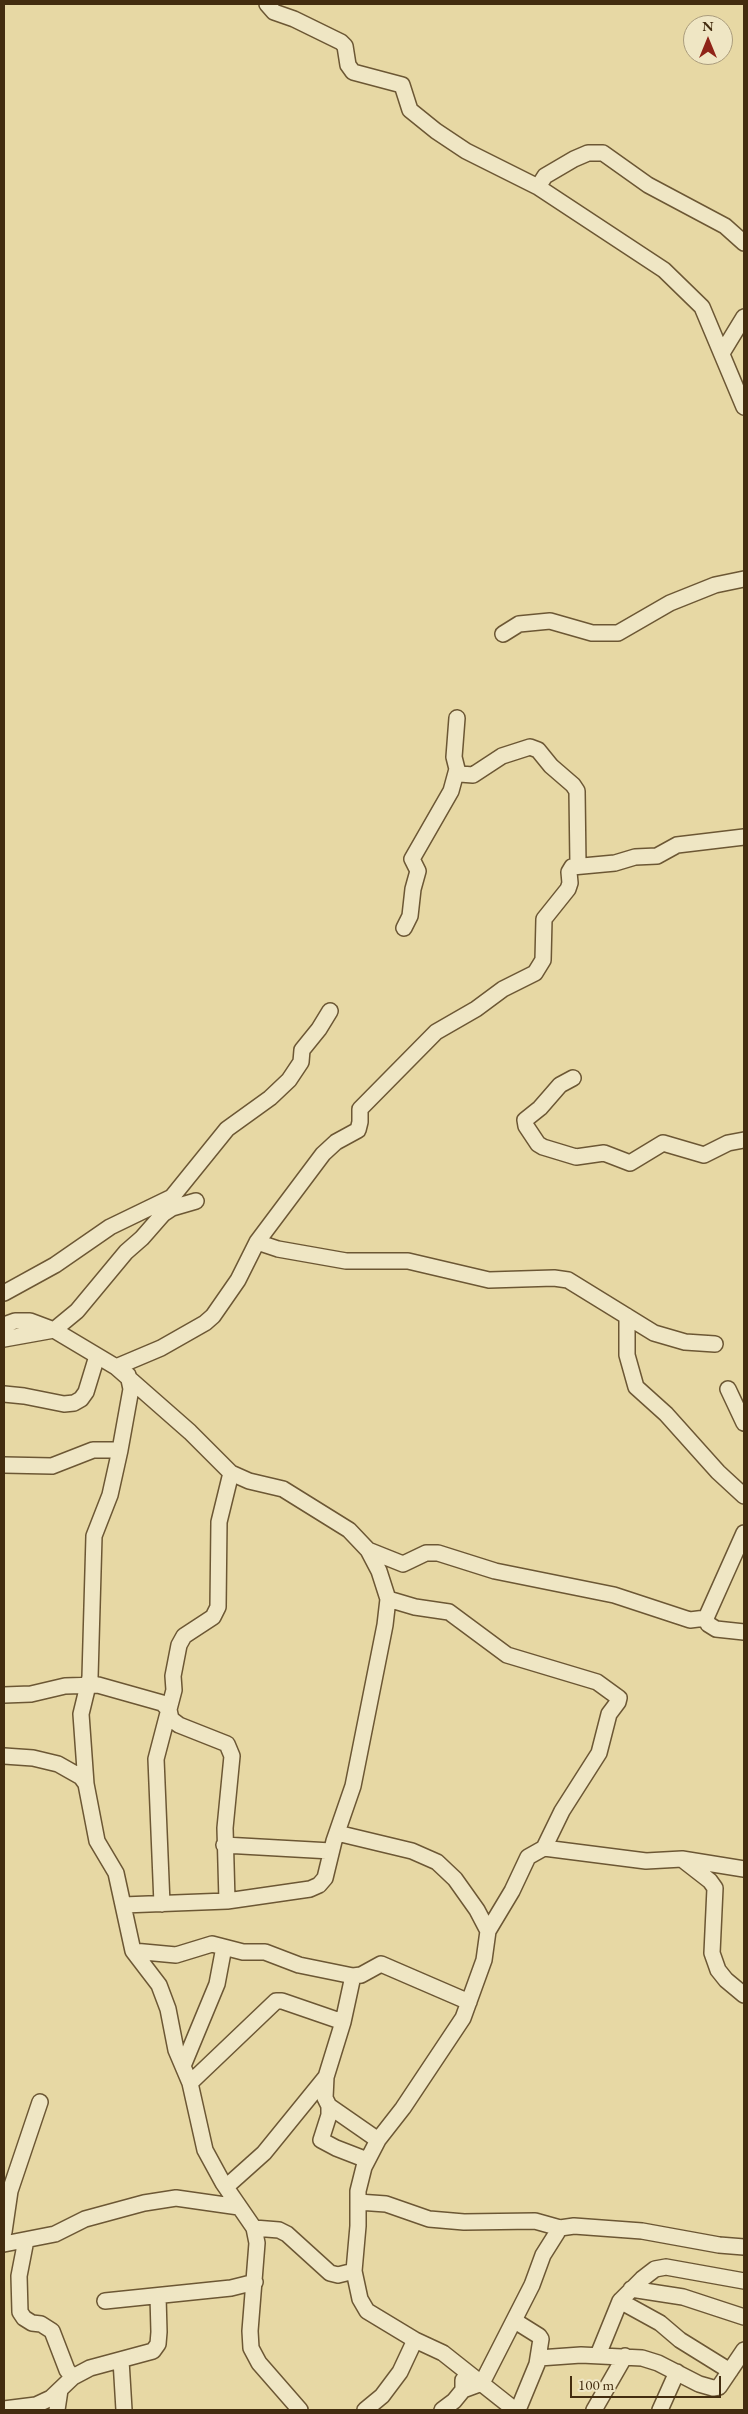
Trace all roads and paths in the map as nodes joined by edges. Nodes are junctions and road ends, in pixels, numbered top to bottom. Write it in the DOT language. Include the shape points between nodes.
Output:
graph roads {
  1 [pos="267,4"];
  2 [pos="538,187"];
  3 [pos="744,244"];
  4 [pos="744,318"];
  5 [pos="722,353"];
  6 [pos="744,407"];
  7 [pos="744,579"];
  8 [pos="503,634"];
  9 [pos="457,718"];
  10 [pos="456,769"];
  11 [pos="744,837"];
  12 [pos="578,865"];
  13 [pos="404,928"];
  14 [pos="330,1012"];
  15 [pos="573,1078"];
  16 [pos="744,1140"];
  17 [pos="196,1201"];
  18 [pos="257,1242"];
  19 [pos="4,1293"];
  20 [pos="627,1316"];
  21 [pos="4,1325"];
  22 [pos="54,1330"];
  23 [pos="4,1339"];
  24 [pos="715,1344"];
  25 [pos="97,1356"];
  26 [pos="122,1371"];
  27 [pos="728,1388"];
  28 [pos="4,1394"];
  29 [pos="744,1423"];
  30 [pos="120,1450"];
  31 [pos="4,1465"];
  32 [pos="231,1473"];
  33 [pos="744,1496"];
  34 [pos="744,1533"];
  35 [pos="368,1550"];
  36 [pos="388,1599"];
  37 [pos="706,1618"];
  38 [pos="744,1632"];
  39 [pos="88,1684"];
  40 [pos="4,1695"];
  41 [pos="169,1710"];
  42 [pos="4,1756"];
  43 [pos="86,1784"];
  44 [pos="337,1833"];
  45 [pos="224,1845"];
  46 [pos="544,1848"];
  47 [pos="331,1852"];
  48 [pos="682,1859"];
  49 [pos="744,1868"];
  50 [pos="227,1901"];
  51 [pos="162,1904"];
  52 [pos="123,1905"];
  53 [pos="488,1931"];
  54 [pos="224,1947"];
  55 [pos="133,1951"];
  56 [pos="353,1976"];
  57 [pos="744,1995"];
  58 [pos="469,2002"];
  59 [pos="344,2022"];
  60 [pos="183,2066"];
  61 [pos="326,2077"];
  62 [pos="190,2083"];
  63 [pos="40,2102"];
  64 [pos="329,2106"];
  65 [pos="378,2140"];
  66 [pos="367,2160"];
  67 [pos="11,2161"];
  68 [pos="226,2187"];
  69 [pos="358,2202"];
  70 [pos="239,2207"];
  71 [pos="254,2228"];
  72 [pos="560,2228"];
  73 [pos="4,2232"];
  74 [pos="26,2240"];
  75 [pos="4,2244"];
  76 [pos="744,2247"];
  77 [pos="354,2272"];
  78 [pos="744,2281"];
  79 [pos="255,2282"];
  80 [pos="631,2289"];
  81 [pos="158,2296"];
  82 [pos="105,2301"];
  83 [pos="620,2301"];
  84 [pos="744,2317"];
  85 [pos="515,2321"];
  86 [pos="415,2340"];
  87 [pos="744,2350"];
  88 [pos="598,2355"];
  89 [pos="625,2356"];
  90 [pos="539,2358"];
  91 [pos="121,2360"];
  92 [pos="462,2368"];
  93 [pos="730,2371"];
  94 [pos="677,2372"];
  95 [pos="73,2377"];
  96 [pos="482,2383"];
  97 [pos="60,2390"];
  98 [pos="463,2390"];
  99 [pos="4,2409"];
  100 [pos="57,2410"];
  101 [pos="124,2410"];
  102 [pos="300,2410"];
  103 [pos="365,2410"];
  104 [pos="442,2410"];
  105 [pos="516,2410"];
  106 [pos="594,2410"];
  107 [pos="660,2410"];
  1 -- 2 [label="street" via="274,12 294,18 341,42 353,72 402,85 410,110 436,131 466,151"];
  2 -- 3 [label="street" via="545,176 574,159 588,153 603,153 648,185 725,226"];
  2 -- 5 [label="street" via="664,270 702,307"];
  4 -- 5 [label="street"];
  5 -- 6 [label="street"];
  7 -- 8 [label="street" via="715,585 670,603 618,633 592,633 550,621 519,624"];
  9 -- 10 [label="street"];
  10 -- 12 [label="street" via="460,774 473,775 507,755 530,747 538,750 576,787"];
  10 -- 13 [label="street" via="451,791 412,859 417,874 410,916"];
  11 -- 12 [label="street" via="677,845 657,856 635,857 609,864"];
  12 -- 18 [label="street" via="570,869 570,886 544,919 543,960 535,973 436,1032 360,1109 358,1130 336,1142 323,1154"];
  14 -- 19 [label="street" via="302,1050 301,1062 289,1080 227,1129 172,1197 110,1227 55,1266"];
  15 -- 16 [label="street" via="560,1085 525,1120 543,1147 576,1157 604,1153 630,1163 663,1143 704,1155 728,1143"];
  17 -- 22 [label="street" via="163,1214 77,1311"];
  18 -- 20 [label="street" via="346,1262 408,1261 489,1280 568,1280"];
  18 -- 26 [label="street" via="220,1308 209,1320"];
  20 -- 24 [label="street" via="654,1333 685,1342"];
  20 -- 33 [label="street" via="627,1355 636,1386"];
  21 -- 22 [label="street" via="30,1321"];
  22 -- 23 [label="street"];
  22 -- 25 [label="street"];
  25 -- 26 [label="street"];
  25 -- 28 [label="street" via="86,1392 74,1403"];
  26 -- 30 [label="street" via="131,1389"];
  26 -- 32 [label="street"];
  27 -- 29 [label="street"];
  30 -- 31 [label="street" via="92,1450 52,1466"];
  30 -- 39 [label="street" via="110,1495 94,1536"];
  32 -- 35 [label="street" via="283,1489 349,1530"];
  32 -- 41 [label="street" via="219,1522 218,1607 213,1617 181,1640"];
  34 -- 37 [label="street"];
  35 -- 36 [label="street"];
  35 -- 37 [label="street" via="403,1564 426,1553 438,1553 496,1571 614,1595 690,1620"];
  36 -- 44 [label="street" via="352,1786"];
  36 -- 46 [label="street" via="415,1608 449,1612 507,1655 597,1682 619,1698 609,1714 599,1753 562,1811"];
  37 -- 38 [label="street" via="708,1624 716,1629"];
  39 -- 40 [label="street" via="31,1694"];
  39 -- 41 [label="street" via="157,1701"];
  39 -- 43 [label="street" via="81,1714"];
  41 -- 45 [label="street" via="179,1725 223,1741 231,1752"];
  41 -- 51 [label="street" via="156,1763"];
  42 -- 43 [label="street" via="58,1764"];
  43 -- 52 [label="street" via="97,1841 116,1873"];
  44 -- 47 [label="street"];
  44 -- 53 [label="street" via="412,1851 437,1862 455,1879"];
  45 -- 47 [label="street"];
  45 -- 50 [label="street"];
  46 -- 48 [label="street" via="646,1861"];
  46 -- 53 [label="street" via="528,1857"];
  47 -- 50 [label="street" via="325,1878 320,1885 298,1892"];
  48 -- 49 [label="street"];
  48 -- 57 [label="street" via="715,1888 712,1953 721,1975"];
  50 -- 51 [label="street"];
  51 -- 52 [label="street"];
  52 -- 55 [label="street"];
  53 -- 58 [label="street" via="487,1947"];
  54 -- 55 [label="street" via="207,1944 176,1955"];
  54 -- 56 [label="street" via="242,1952 264,1952 321,1971"];
  54 -- 60 [label="street" via="217,1984"];
  55 -- 60 [label="street" via="159,1985"];
  56 -- 58 [label="street" via="381,1964"];
  56 -- 59 [label="street"];
  58 -- 65 [label="street" via="454,2035"];
  59 -- 61 [label="street"];
  59 -- 62 [label="street" via="276,2001"];
  60 -- 62 [label="street"];
  61 -- 64 [label="street" via="324,2090"];
  61 -- 68 [label="street" via="264,2153"];
  62 -- 68 [label="street" via="205,2150"];
  63 -- 67 [label="street"];
  64 -- 65 [label="street"];
  64 -- 66 [label="street" via="322,2140"];
  65 -- 66 [label="street"];
  66 -- 69 [label="street" via="359,2180"];
  67 -- 73 [label="street"];
  68 -- 70 [label="street"];
  69 -- 72 [label="street" via="386,2204 429,2219 536,2221"];
  69 -- 77 [label="street"];
  70 -- 71 [label="street"];
  70 -- 74 [label="street" via="176,2198 85,2219 55,2234"];
  71 -- 77 [label="street" via="279,2230 287,2234 330,2273"];
  71 -- 79 [label="street" via="258,2243"];
  72 -- 76 [label="street" via="574,2226 642,2231"];
  72 -- 85 [label="street" via="543,2255"];
  74 -- 75 [label="street"];
  74 -- 95 [label="street" via="19,2276 20,2312 32,2323 52,2331 67,2370"];
  77 -- 86 [label="street" via="360,2299 367,2311"];
  78 -- 80 [label="street" via="666,2267 655,2269"];
  79 -- 81 [label="street" via="231,2288"];
  79 -- 102 [label="street" via="251,2348 259,2364"];
  80 -- 83 [label="street"];
  80 -- 84 [label="street" via="683,2296"];
  81 -- 82 [label="street"];
  81 -- 91 [label="street" via="158,2344 153,2351"];
  83 -- 88 [label="street"];
  83 -- 93 [label="street" via="660,2323 680,2340"];
  85 -- 90 [label="street" via="539,2336"];
  85 -- 96 [label="street"];
  86 -- 92 [label="street" via="443,2353"];
  86 -- 103 [label="street" via="400,2372 382,2396"];
  87 -- 93 [label="street"];
  88 -- 89 [label="street"];
  88 -- 90 [label="street"];
  89 -- 94 [label="street" via="642,2358"];
  89 -- 106 [label="street"];
  90 -- 105 [label="street"];
  91 -- 95 [label="street" via="90,2368"];
  91 -- 101 [label="street"];
  92 -- 96 [label="street"];
  92 -- 98 [label="street"];
  93 -- 94 [label="street" via="719,2386 713,2388"];
  94 -- 107 [label="street"];
  95 -- 97 [label="street"];
  96 -- 98 [label="street"];
  96 -- 105 [label="street"];
  97 -- 99 [label="street" via="36,2405"];
  97 -- 100 [label="street"];
  98 -- 104 [label="street"];
}
